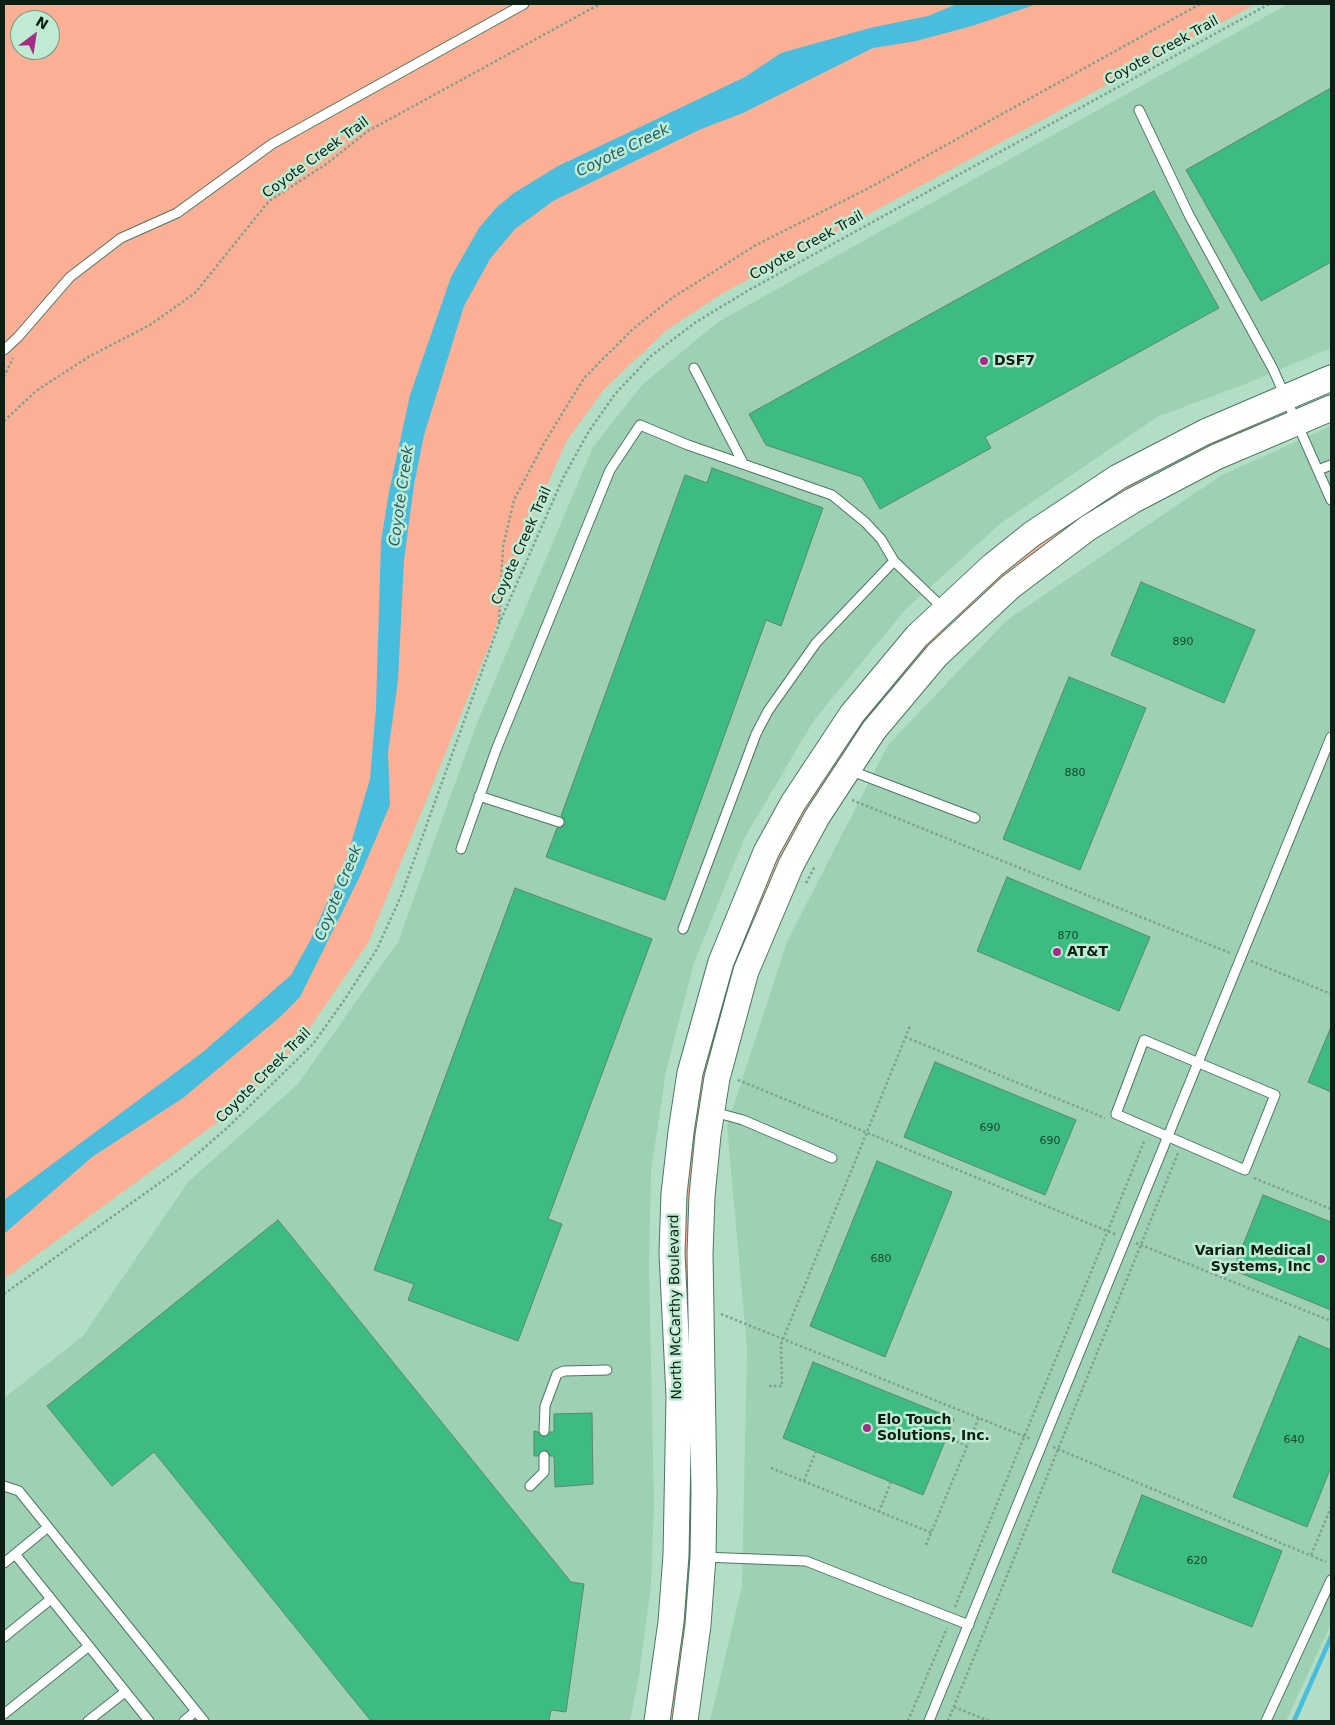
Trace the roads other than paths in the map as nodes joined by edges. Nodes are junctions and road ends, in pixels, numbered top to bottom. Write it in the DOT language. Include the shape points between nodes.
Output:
graph roads {
  1 [pos="524,4"];
  2 [pos="1139,110"];
  3 [pos="4,350"];
  4 [pos="694,368"];
  5 [pos="1331,378"];
  6 [pos="1284,398"];
  7 [pos="1331,408"];
  8 [pos="1295,424"];
  9 [pos="743,462"];
  10 [pos="1331,465"];
  11 [pos="1318,470"];
  12 [pos="1331,500"];
  13 [pos="894,561"];
  14 [pos="944,609"];
  15 [pos="1331,737"];
  16 [pos="856,772"];
  17 [pos="479,796"];
  18 [pos="975,818"];
  19 [pos="559,822"];
  20 [pos="461,849"];
  21 [pos="683,929"];
  22 [pos="1200,1064"];
  23 [pos="722,1114"];
  24 [pos="1170,1137"];
  25 [pos="832,1158"];
  26 [pos="608,1370"];
  27 [pos="544,1432"];
  28 [pos="544,1456"];
  29 [pos="4,1486"];
  30 [pos="530,1486"];
  31 [pos="48,1527"];
  32 [pos="15,1554"];
  33 [pos="689,1556"];
  34 [pos="4,1562"];
  35 [pos="1331,1580"];
  36 [pos="51,1599"];
  37 [pos="969,1625"];
  38 [pos="4,1637"];
  39 [pos="88,1646"];
  40 [pos="125,1692"];
  41 [pos="196,1711"];
  42 [pos="4,1714"];
  43 [pos="88,1721"];
  44 [pos="149,1721"];
  45 [pos="184,1721"];
  46 [pos="204,1721"];
  47 [pos="657,1721"];
  48 [pos="685,1721"];
  49 [pos="930,1721"];
  50 [pos="1266,1721"];
  1 -- 3 [label="lane" via="272,144 177,213 121,238 70,277"];
  2 -- 6 [label="lane" via="1189,215 1273,369"];
  4 -- 9 [label="lane"];
  5 -- 6 [label="main road, North McCarthy Boulevard"];
  6 -- 8 [label="lane"];
  6 -- 14 [label="main road, North McCarthy Boulevard" via="1205,432 1118,477 1032,534"];
  7 -- 8 [label="main road, North McCarthy Boulevard"];
  8 -- 11 [label="lane"];
  8 -- 16 [label="main road, North McCarthy Boulevard" via="1173,478 1095,523 1049,556 937,655 880,723"];
  9 -- 13 [label="lane" via="832,495 865,522"];
  9 -- 17 [label="lane" via="696,448 640,425 610,470"];
  10 -- 11 [label="lane"];
  11 -- 12 [label="lane"];
  13 -- 14 [label="lane"];
  13 -- 21 [label="lane" via="816,643 768,711 756,734"];
  14 -- 33 [label="main road, North McCarthy Boulevard" via="858,706 793,803 766,852 742,907 720,962 704,1016 688,1090 674,1194 672,1254"];
  15 -- 22 [label="lane"];
  16 -- 18 [label="lane"];
  16 -- 23 [label="main road, North McCarthy Boulevard" via="791,865 767,917 746,971 731,1024"];
  17 -- 19 [label="lane"];
  17 -- 20 [label="lane"];
  22 -- 24 [label="lane"];
  22 -- 24 [label="lane" via="1144,1040 1116,1114"];
  22 -- 24 [label="lane" via="1275,1095 1245,1170"];
  23 -- 25 [label="lane"];
  23 -- 33 [label="main road, North McCarthy Boulevard" via="702,1196 704,1492"];
  24 -- 37 [label="lane"];
  26 -- 27 [label="lane" via="557,1374 545,1406"];
  28 -- 30 [label="lane" via="544,1472"];
  29 -- 31 [label="lane" via="19,1491"];
  31 -- 32 [label="lane"];
  31 -- 41 [label="lane"];
  32 -- 34 [label="lane"];
  32 -- 36 [label="lane"];
  33 -- 37 [label="lane" via="806,1561"];
  33 -- 47 [label="main road, North McCarthy Boulevard" via="671,1622"];
  33 -- 48 [label="main road, North McCarthy Boulevard" via="698,1624"];
  35 -- 50 [label="lane"];
  36 -- 38 [label="lane"];
  36 -- 39 [label="lane"];
  37 -- 49 [label="lane"];
  39 -- 40 [label="lane"];
  39 -- 42 [label="lane"];
  40 -- 43 [label="lane"];
  40 -- 44 [label="lane"];
  41 -- 45 [label="lane"];
  41 -- 46 [label="lane"];
}
